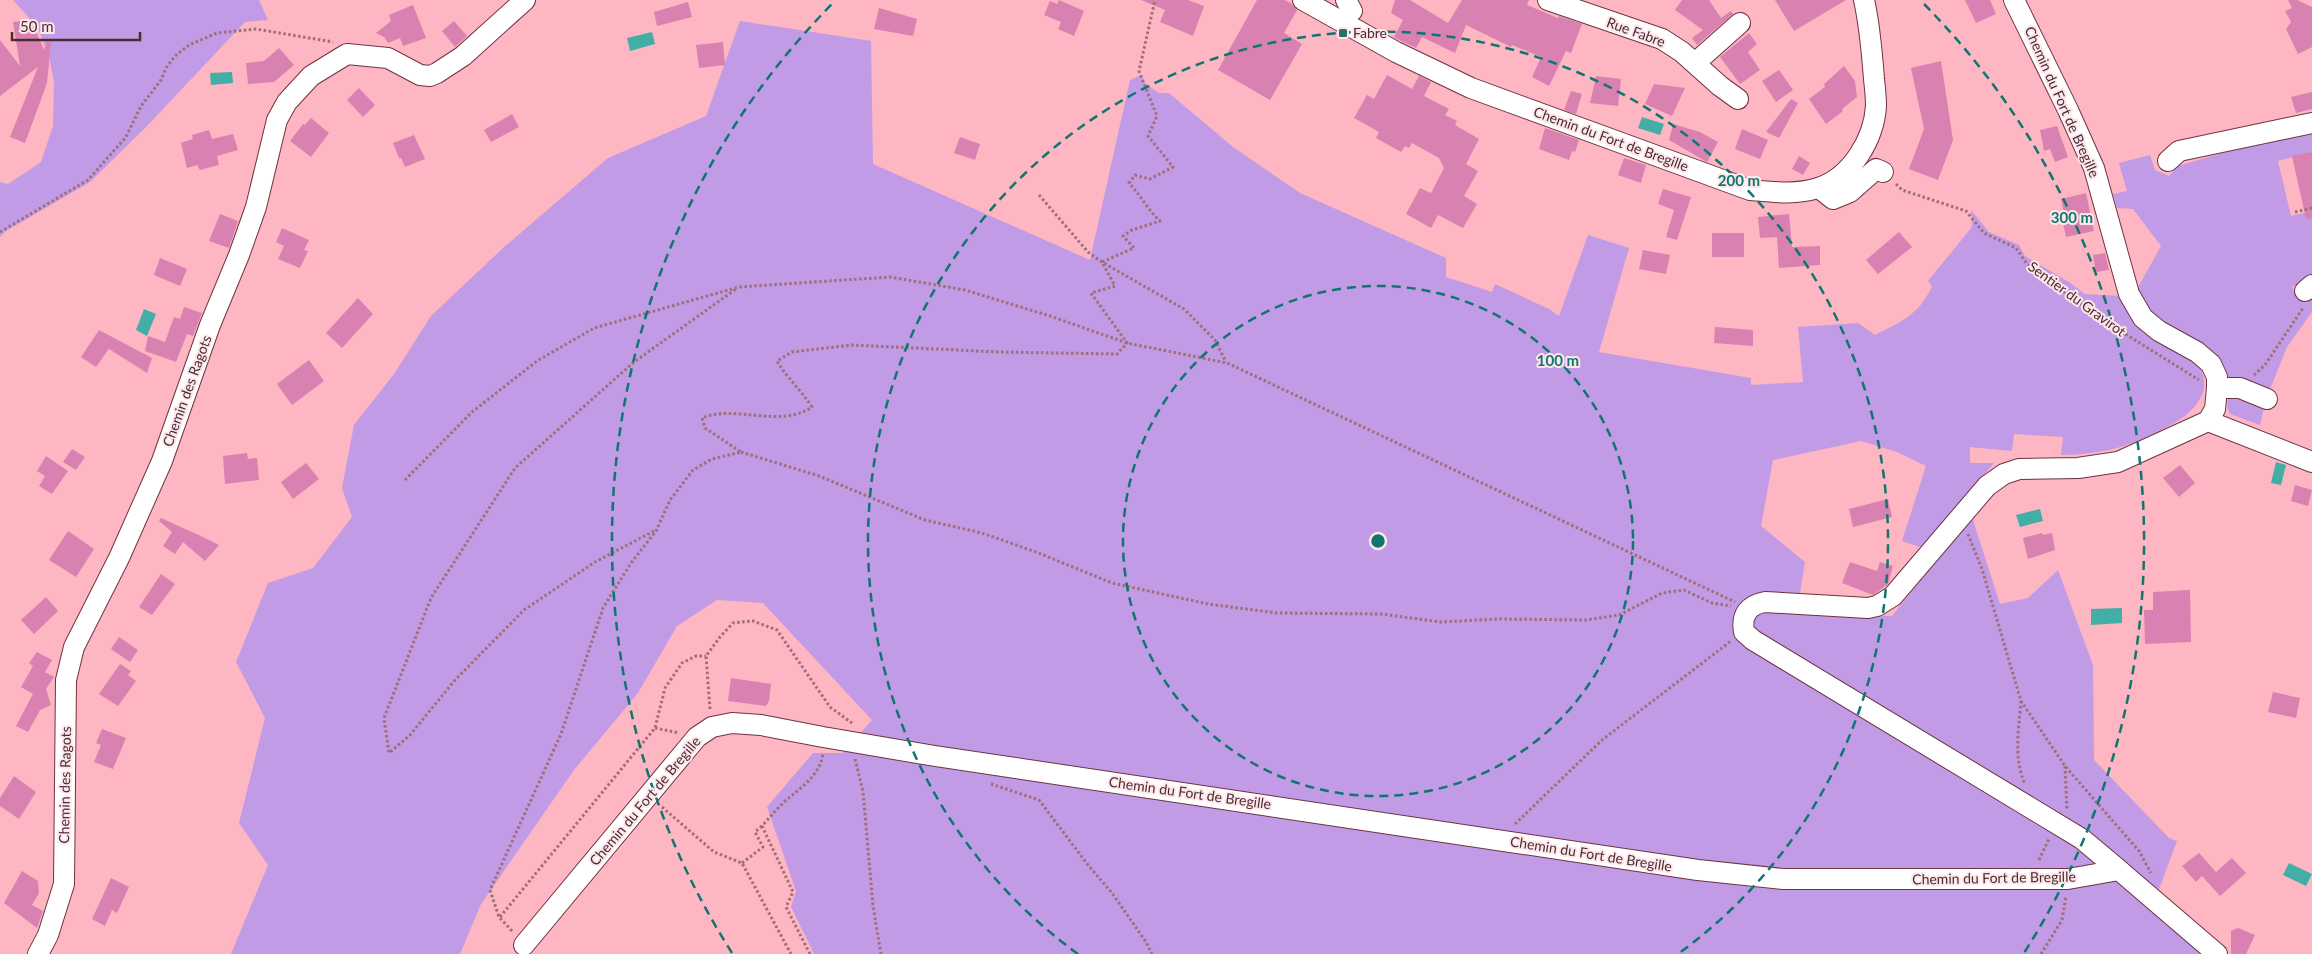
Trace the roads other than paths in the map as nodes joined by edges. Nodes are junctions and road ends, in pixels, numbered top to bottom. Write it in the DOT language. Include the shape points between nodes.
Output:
graph roads {
  1 [pos="525,0"];
  2 [pos="1303,0"];
  3 [pos="1548,0"];
  4 [pos="1864,0"];
  5 [pos="2014,0"];
  6 [pos="1740,23"];
  7 [pos="1695,62"];
  8 [pos="1738,99"];
  9 [pos="2312,123"];
  10 [pos="2168,161"];
  11 [pos="1883,172"];
  12 [pos="1819,188"];
  13 [pos="2217,388"];
  14 [pos="2267,399"];
  15 [pos="2208,422"];
  16 [pos="2312,462"];
  17 [pos="2119,870"];
  18 [pos="523,951"];
  19 [pos="38,954"];
  20 [pos="2217,954"];
  1 -- 19 [label="street, Chemin des Ragots" via="463,56 430,76 420,75 388,58 347,54 311,76 287,102 278,120 256,208 162,461 128,541 74,647 66,680 64,884 48,935"];
  2 -- 12 [label="street, Chemin du Fort de Bregille" via="1396,52 1471,88 1750,190 1790,193"];
  3 -- 7 [label="street, Rue Fabre" via="1662,39"];
  4 -- 12 [label="street, Chemin du Fort de Bregille" via="1876,106 1868,140 1847,170"];
  5 -- 13 [label="street, Chemin du Fort de Bregille" via="2094,168 2129,294 2143,318 2211,364 2217,377"];
  6 -- 7 [label="street"];
  7 -- 8 [label="street, Rue Fabre"];
  9 -- 10 [label="street" via="2179,152"];
  11 -- 12 [label="street" via="1876,168 1850,192 1833,199"];
  13 -- 14 [label="street" via="2240,388"];
  13 -- 15 [label="street, Chemin du Fort de Bregille"];
  15 -- 16 [label="street"];
  15 -- 17 [label="street" via="2118,462 2004,474 1987,486 1893,596 1877,606 1765,602 1755,604 1744,616 1744,632 1753,640 2068,830"];
  17 -- 18 [label="street, Chemin du Fort de Bregille" via="2068,879 1782,879 1698,870 1491,838 852,732 823,737 732,723 712,727 697,737"];
  17 -- 20 [label="street"];
}
